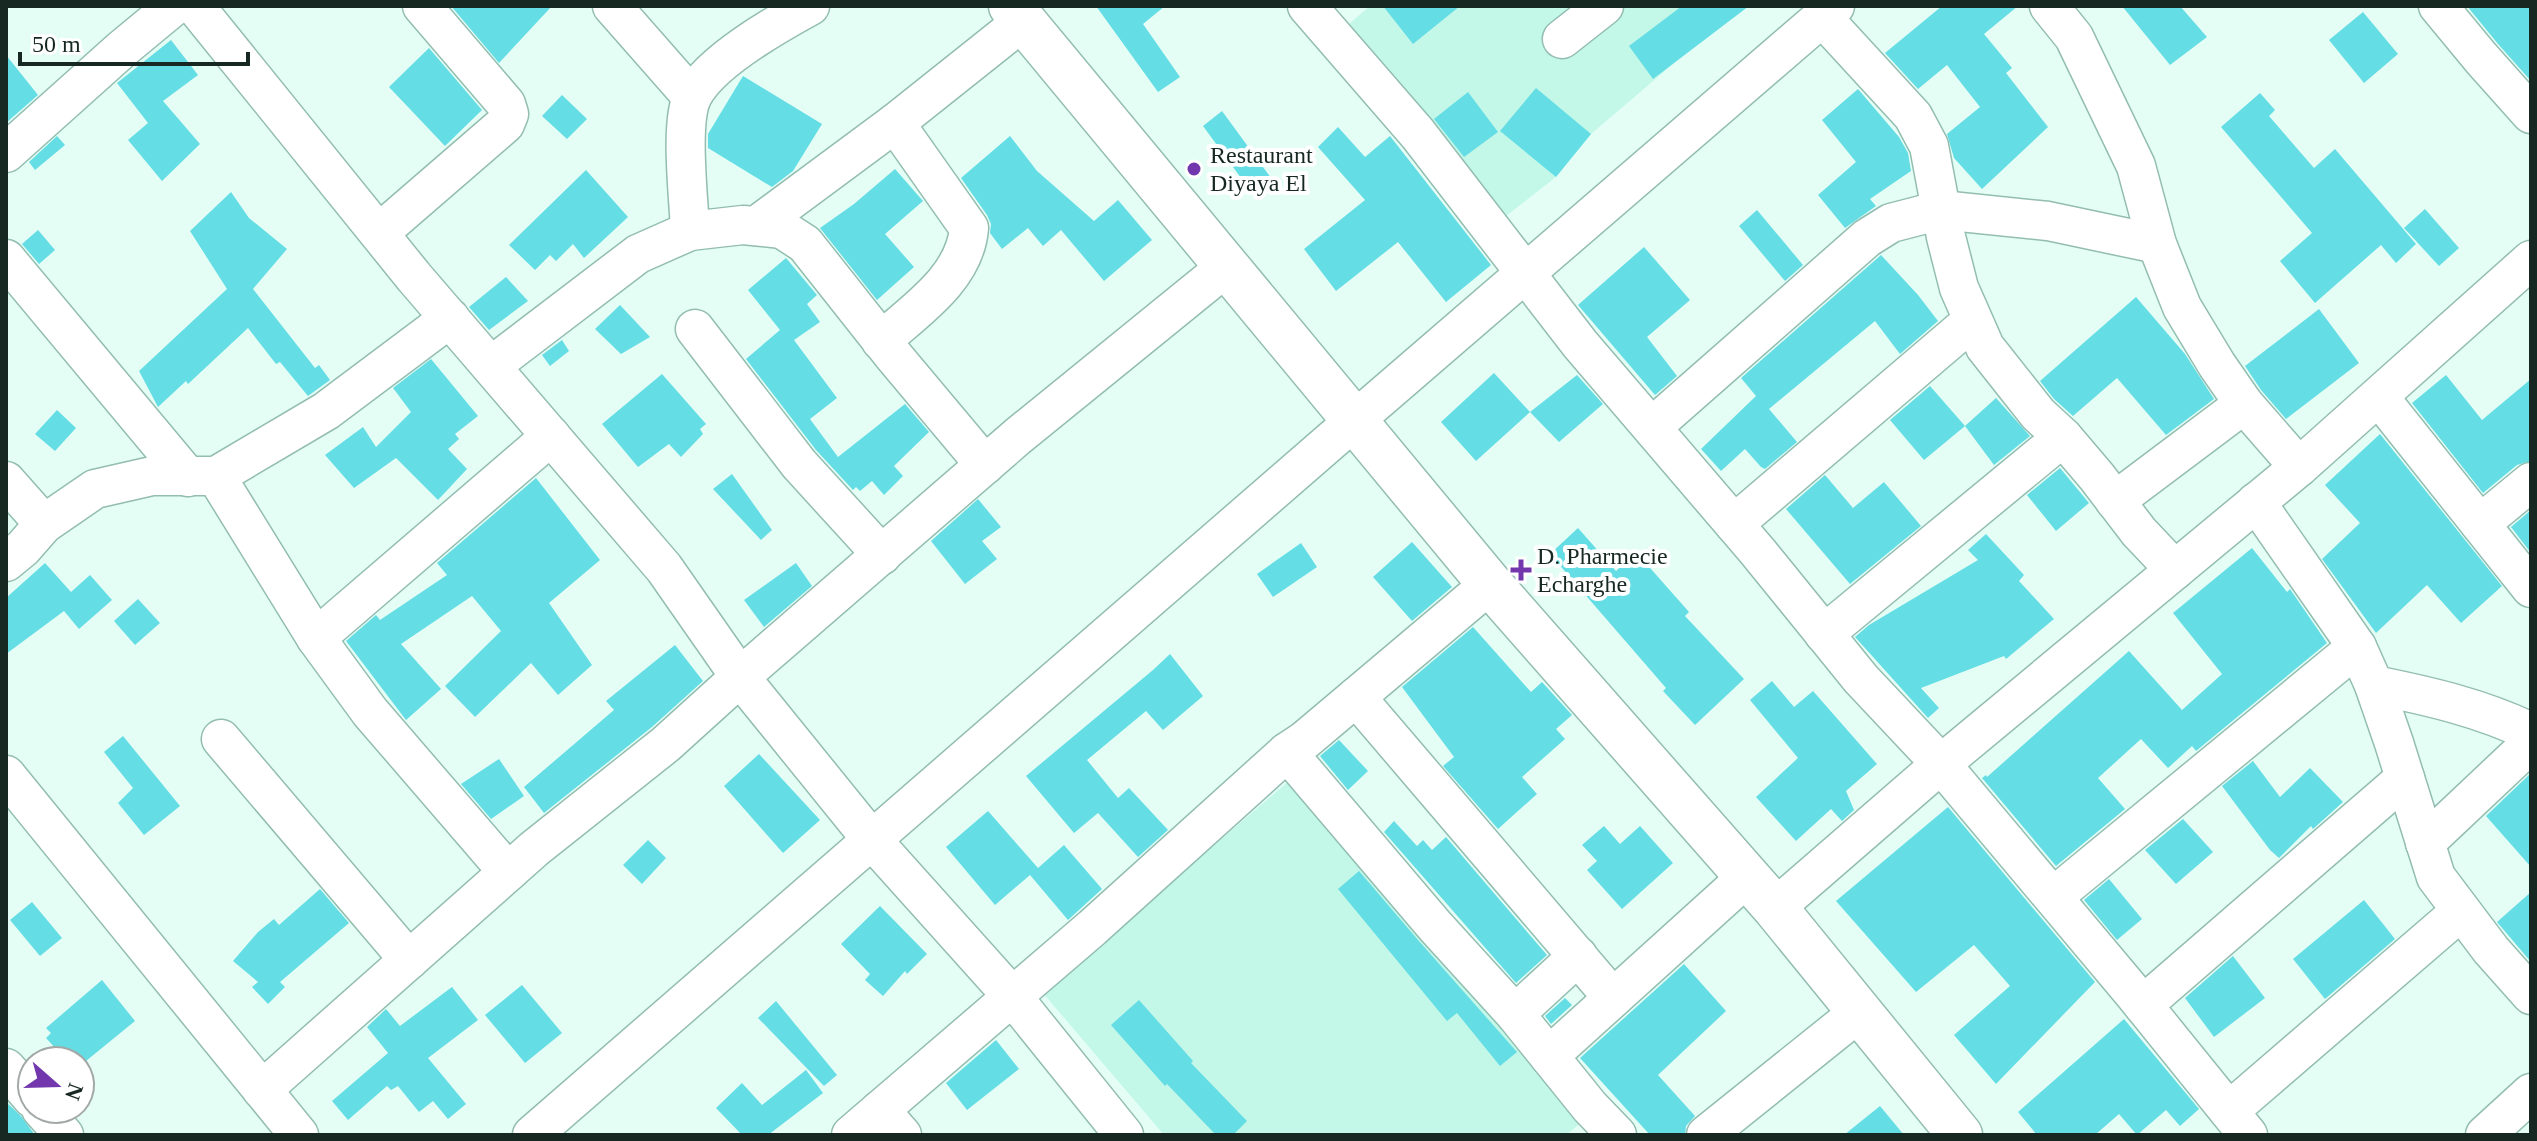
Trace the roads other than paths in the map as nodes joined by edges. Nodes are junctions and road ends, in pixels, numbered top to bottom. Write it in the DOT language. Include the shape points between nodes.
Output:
graph roads {
  1 [pos="174,6"];
  2 [pos="195,6"];
  3 [pos="422,6"];
  4 [pos="612,6"];
  5 [pos="1604,6"];
  6 [pos="2049,6"];
  7 [pos="2438,6"];
  8 [pos="796,9"];
  9 [pos="1316,9"];
  10 [pos="1829,12"];
  11 [pos="1017,13"];
  12 [pos="1562,39"];
  13 [pos="692,97"];
  14 [pos="2531,114"];
  15 [pos="895,123"];
  16 [pos="6,153"];
  17 [pos="1941,210"];
  18 [pos="756,226"];
  19 [pos="690,231"];
  20 [pos="379,233"];
  21 [pos="2157,244"];
  22 [pos="6,259"];
  23 [pos="2531,260"];
  24 [pos="1226,267"];
  25 [pos="1525,273"];
  26 [pos="450,318"];
  27 [pos="1972,321"];
  28 [pos="695,329"];
  29 [pos="881,341"];
  30 [pos="491,366"];
  31 [pos="2379,397"];
  32 [pos="2244,404"];
  33 [pos="1355,420"];
  34 [pos="1652,427"];
  35 [pos="551,436"];
  36 [pos="2063,437"];
  37 [pos="985,465"];
  38 [pos="2299,467"];
  39 [pos="202,476"];
  40 [pos="6,481"];
  41 [pos="2531,482"];
  42 [pos="2115,501"];
  43 [pos="2256,502"];
  44 [pos="44,524"];
  45 [pos="1734,524"];
  46 [pos="2480,524"];
  47 [pos="882,555"];
  48 [pos="6,562"];
  49 [pos="2175,570"];
  50 [pos="1490,584"];
  51 [pos="2531,588"];
  52 [pos="1824,634"];
  53 [pos="316,638"];
  54 [pos="2357,647"];
  55 [pos="740,677"];
  56 [pos="2374,685"];
  57 [pos="1356,697"];
  58 [pos="2531,732"];
  59 [pos="221,739"];
  60 [pos="2531,743"];
  61 [pos="1287,752"];
  62 [pos="1941,764"];
  63 [pos="6,775"];
  64 [pos="2405,778"];
  65 [pos="872,840"];
  66 [pos="2425,843"];
  67 [pos="508,872"];
  68 [pos="1761,893"];
  69 [pos="2053,897"];
  70 [pos="2461,911"];
  71 [pos="1578,956"];
  72 [pos="409,960"];
  73 [pos="2531,995"];
  74 [pos="1012,996"];
  75 [pos="1613,998"];
  76 [pos="2143,1005"];
  77 [pos="1858,1013"];
  78 [pos="1515,1014"];
  79 [pos="1549,1056"];
  80 [pos="262,1090"];
  81 [pos="2531,1093"];
  82 [pos="891,1122"];
  83 [pos="2238,1123"];
  84 [pos="1723,1130"];
  85 [pos="299,1135"];
  86 [pos="532,1135"];
  87 [pos="851,1135"];
  88 [pos="1124,1135"];
  89 [pos="1617,1135"];
  90 [pos="1960,1135"];
  91 [pos="2485,1135"];
  1 -- 16 [label="street"];
  2 -- 20 [label="street"];
  3 -- 20 [label="street" via="509,114 505,124"];
  4 -- 13 [label="street"];
  5 -- 12 [label="street"];
  6 -- 21 [label="street" via="2074,37 2136,166"];
  7 -- 14 [label="street"];
  8 -- 13 [label="street" via="715,67"];
  9 -- 25 [label="street"];
  10 -- 17 [label="street" via="1913,116 1929,146"];
  10 -- 25 [label="street"];
  11 -- 15 [label="street"];
  11 -- 24 [label="main road"];
  13 -- 19 [label="street" via="686,130"];
  15 -- 18 [label="street"];
  15 -- 29 [label="street" via="969,228 968,245 934,295"];
  17 -- 21 [label="street" via="2048,221"];
  17 -- 27 [label="street"];
  17 -- 34 [label="street" via="1891,223 1867,238"];
  18 -- 19 [label="street"];
  18 -- 29 [label="street" via="782,229 805,244"];
  19 -- 30 [label="street" via="638,254"];
  20 -- 26 [label="street"];
  21 -- 32 [label="street" via="2182,307"];
  22 -- 39 [label="street"];
  23 -- 31 [label="street"];
  24 -- 33 [label="main road"];
  24 -- 37 [label="street"];
  25 -- 33 [label="street"];
  25 -- 34 [label="street"];
  26 -- 30 [label="street"];
  26 -- 39 [label="street" via="326,411"];
  27 -- 36 [label="street" via="1985,347"];
  27 -- 45 [label="street"];
  28 -- 47 [label="street" via="799,464"];
  29 -- 37 [label="street"];
  30 -- 35 [label="street"];
  31 -- 38 [label="street"];
  31 -- 46 [label="street"];
  32 -- 38 [label="street"];
  32 -- 42 [label="street"];
  33 -- 50 [label="main road"];
  33 -- 65 [label="street"];
  34 -- 45 [label="street"];
  35 -- 53 [label="street"];
  35 -- 55 [label="street" via="664,568"];
  36 -- 42 [label="street"];
  36 -- 52 [label="street"];
  37 -- 47 [label="street"];
  38 -- 43 [label="street"];
  39 -- 44 [label="street" via="152,476 95,489"];
  39 -- 53 [label="street"];
  40 -- 44 [label="street"];
  41 -- 46 [label="street"];
  42 -- 49 [label="street"];
  43 -- 49 [label="street"];
  43 -- 54 [label="street"];
  44 -- 48 [label="street"];
  45 -- 52 [label="street"];
  46 -- 51 [label="street"];
  47 -- 55 [label="street"];
  49 -- 62 [label="street"];
  50 -- 57 [label="street"];
  50 -- 68 [label="main road"];
  52 -- 62 [label="street"];
  53 -- 67 [label="street" via="370,712"];
  54 -- 56 [label="street"];
  54 -- 69 [label="street"];
  55 -- 65 [label="street"];
  55 -- 67 [label="street"];
  56 -- 58 [label="street" via="2442,699"];
  56 -- 64 [label="street"];
  57 -- 61 [label="street"];
  57 -- 71 [label="street"];
  59 -- 72 [label="street"];
  60 -- 66 [label="street"];
  61 -- 74 [label="street"];
  61 -- 78 [label="street"];
  62 -- 68 [label="street"];
  62 -- 69 [label="street"];
  63 -- 80 [label="street"];
  64 -- 66 [label="street"];
  64 -- 76 [label="street"];
  65 -- 74 [label="street"];
  65 -- 86 [label="street"];
  66 -- 70 [label="street" via="2436,877"];
  67 -- 72 [label="street"];
  68 -- 75 [label="street"];
  68 -- 77 [label="main road"];
  69 -- 76 [label="street"];
  70 -- 73 [label="street"];
  70 -- 83 [label="street"];
  71 -- 75 [label="street"];
  71 -- 78 [label="street"];
  72 -- 80 [label="street"];
  74 -- 82 [label="street"];
  74 -- 88 [label="street"];
  75 -- 79 [label="street"];
  76 -- 83 [label="street"];
  77 -- 84 [label="street"];
  77 -- 90 [label="main road"];
  78 -- 79 [label="street"];
  79 -- 89 [label="street"];
  80 -- 85 [label="street"];
  81 -- 91 [label="street"];
  82 -- 87 [label="street"];
}
